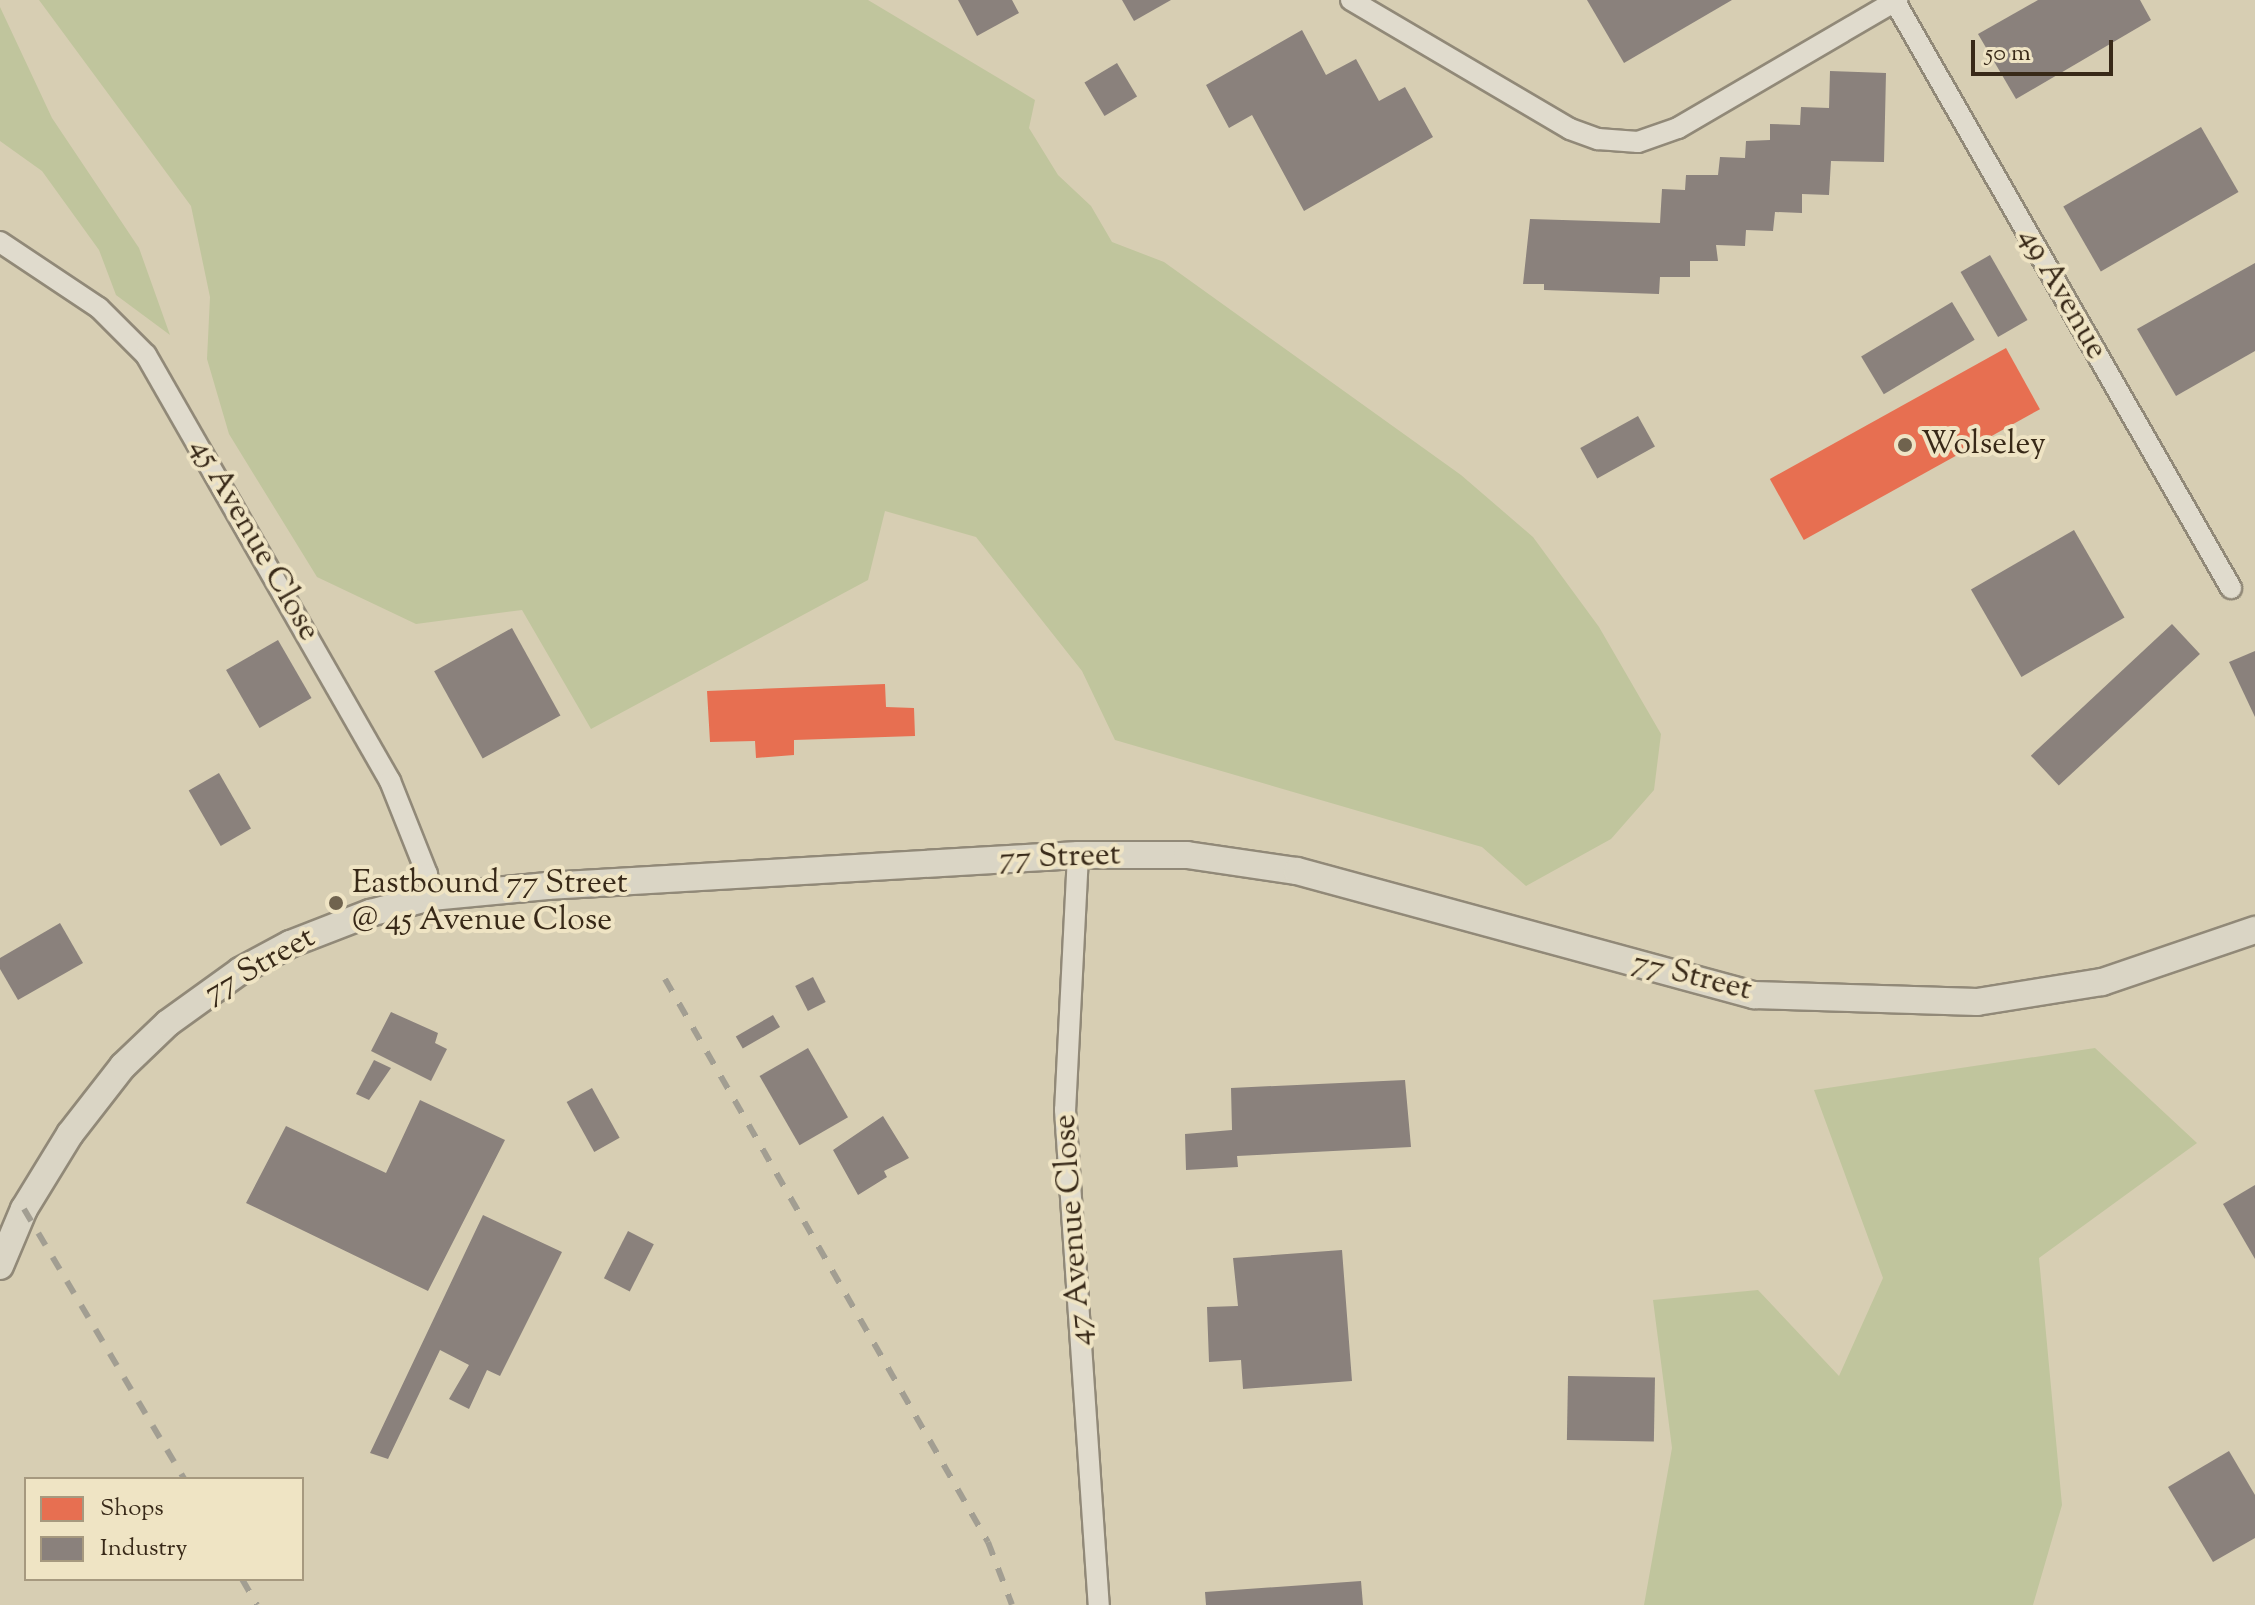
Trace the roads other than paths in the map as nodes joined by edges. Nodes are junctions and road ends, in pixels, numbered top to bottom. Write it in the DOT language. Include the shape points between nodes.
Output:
graph roads {
  1 [pos="1351,0"];
  2 [pos="1895,0"];
  3 [pos="0,242"];
  4 [pos="2231,588"];
  5 [pos="1078,855"];
  6 [pos="431,897"];
  7 [pos="2255,930"];
  8 [pos="0,1266"];
  9 [pos="1099,1605"];
  1 -- 2 [label="street" via="1570,129 1598,139 1638,142 1678,128"];
  2 -- 4 [label="street, 49 Avenue"];
  3 -- 6 [label="street, 45 Avenue Close" via="99,308 154,366 390,781"];
  5 -- 6 [label="main road, 77 Street"];
  5 -- 7 [label="main road, 77 Street" via="1187,855 1297,871 1754,995 1977,1002 2102,982"];
  5 -- 9 [label="street, 47 Avenue Close" via="1065,1110"];
  6 -- 8 [label="main road, 77 Street" via="370,913 290,944 240,971 168,1023 123,1066 70,1134 24,1209"];
}
